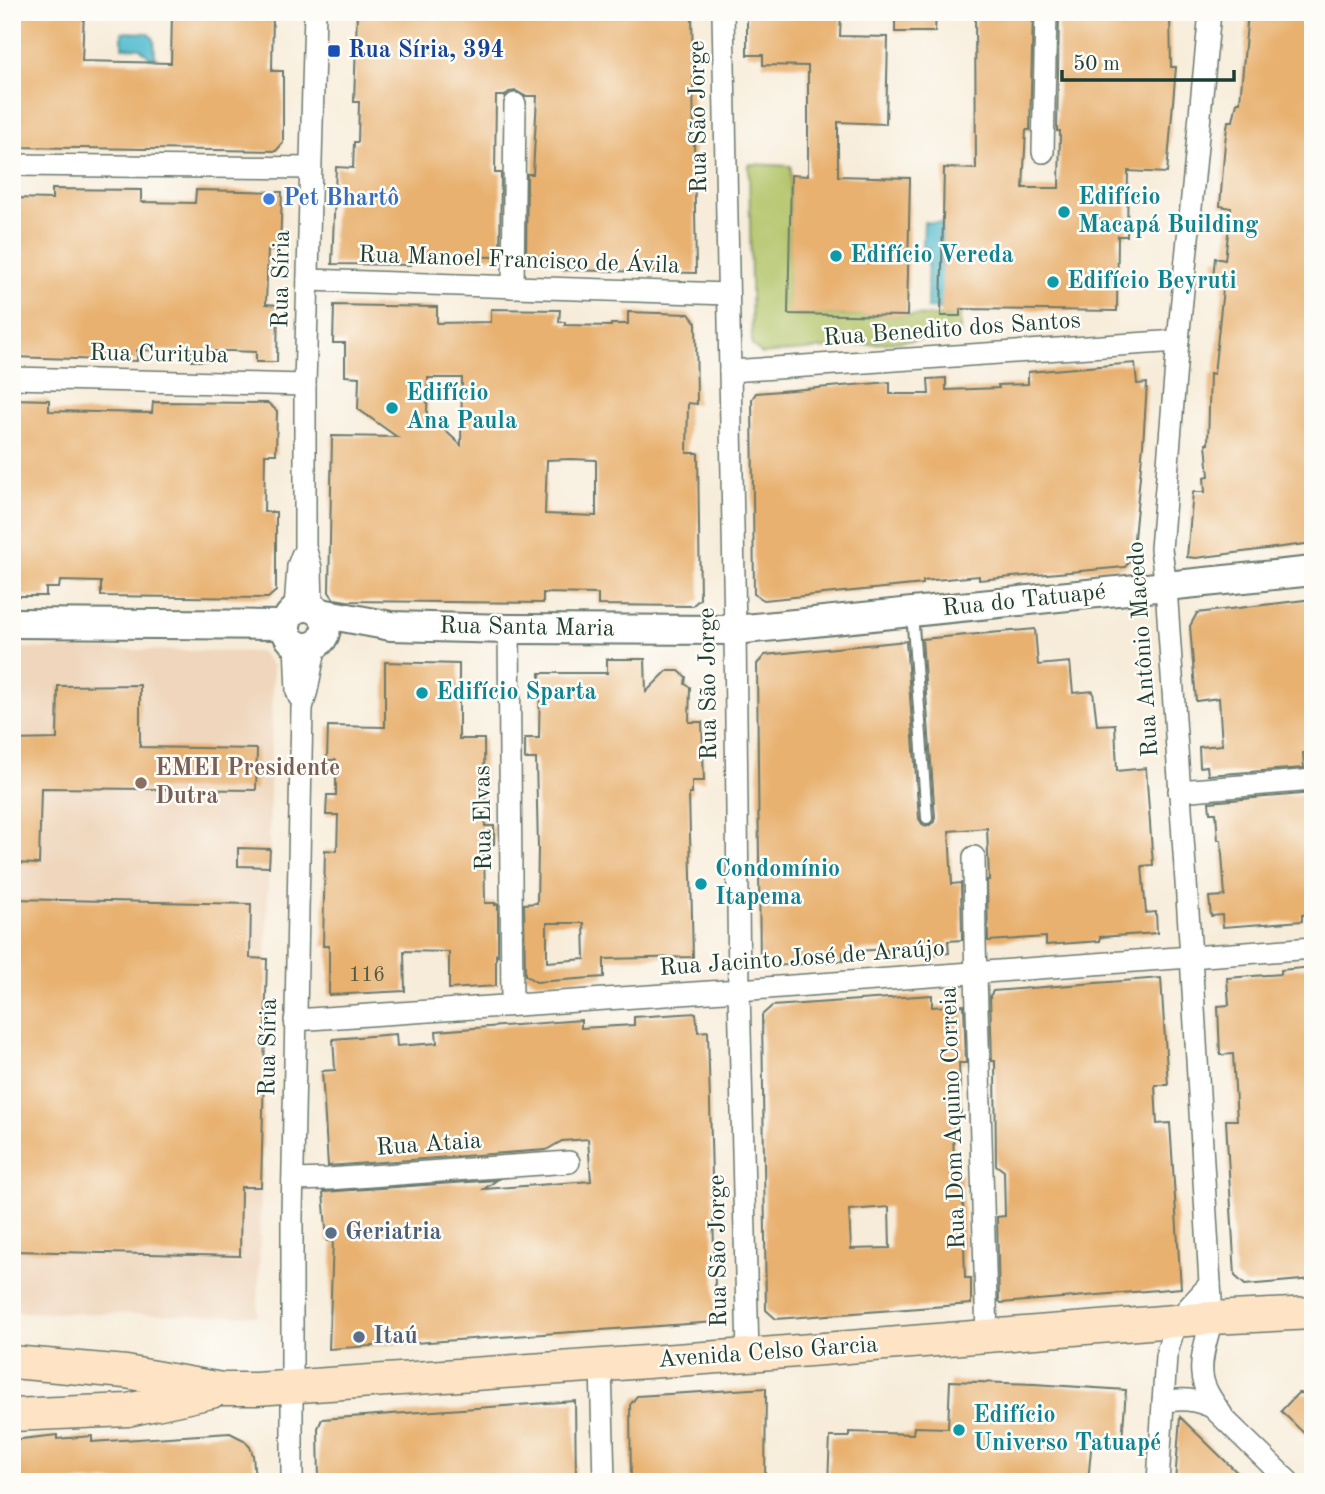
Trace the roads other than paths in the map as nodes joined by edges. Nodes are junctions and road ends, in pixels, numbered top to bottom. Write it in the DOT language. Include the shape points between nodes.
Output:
graph roads {
  1 [pos="314,12"];
  2 [pos="723,12"];
  3 [pos="1046,12"];
  4 [pos="1210,12"];
  5 [pos="515,104"];
  6 [pos="1044,152"];
  7 [pos="12,165"];
  8 [pos="310,168"];
  9 [pos="308,280"];
  10 [pos="513,287"];
  11 [pos="728,294"];
  12 [pos="1178,341"];
  13 [pos="730,371"];
  14 [pos="12,378"];
  15 [pos="305,385"];
  16 [pos="1313,571"];
  17 [pos="1166,587"];
  18 [pos="912,612"];
  19 [pos="12,622"];
  20 [pos="304,624"];
  21 [pos="509,629"];
  22 [pos="735,630"];
  23 [pos="1313,780"];
  24 [pos="1179,791"];
  25 [pos="927,818"];
  26 [pos="974,857"];
  27 [pos="1313,948"];
  28 [pos="1191,957"];
  29 [pos="976,972"];
  30 [pos="739,990"];
  31 [pos="512,1005"];
  32 [pos="295,1020"];
  33 [pos="569,1162"];
  34 [pos="293,1180"];
  35 [pos="1210,1284"];
  36 [pos="1313,1313"];
  37 [pos="1212,1318"];
  38 [pos="1176,1321"];
  39 [pos="987,1335"];
  40 [pos="748,1355"];
  41 [pos="12,1362"];
  42 [pos="601,1365"];
  43 [pos="185,1382"];
  44 [pos="291,1387"];
  45 [pos="222,1389"];
  46 [pos="12,1396"];
  47 [pos="1163,1402"];
  48 [pos="12,1415"];
  49 [pos="1222,1415"];
  50 [pos="292,1482"];
  51 [pos="604,1482"];
  52 [pos="1158,1482"];
  53 [pos="1289,1482"];
  1 -- 8 [label="street, Rua Síria"];
  2 -- 11 [label="street, Rua São Jorge"];
  3 -- 6 [label="street"];
  4 -- 12 [label="street, Rua Antônio Macedo"];
  5 -- 10 [label="street"];
  7 -- 8 [label="street"];
  8 -- 9 [label="street, Rua Síria"];
  9 -- 10 [label="street, Rua Manoel Francisco de Ávila"];
  9 -- 15 [label="street, Rua Síria"];
  10 -- 11 [label="street, Rua Manoel Francisco de Ávila"];
  11 -- 13 [label="street, Rua São Jorge"];
  12 -- 13 [label="street, Rua Benedito dos Santos"];
  12 -- 17 [label="street, Rua Antônio Macedo" via="1161,549"];
  13 -- 22 [label="street, Rua São Jorge"];
  14 -- 15 [label="street, Rua Curituba"];
  15 -- 20 [label="street, Rua Síria" via="305,547 298,566"];
  16 -- 17 [label="street, Rua do Tatuapé"];
  17 -- 18 [label="street, Rua do Tatuapé"];
  17 -- 24 [label="street, Rua Antônio Macedo"];
  18 -- 22 [label="street, Rua do Tatuapé"];
  18 -- 25 [label="lane"];
  19 -- 20 [label="street, Rua Santa Maria"];
  20 -- 21 [label="street, Rua Santa Maria"];
  20 -- 32 [label="street, Rua Síria" via="297,691 302,708"];
  21 -- 22 [label="street, Rua Santa Maria"];
  21 -- 31 [label="street, Rua Elvas"];
  22 -- 30 [label="street, Rua São Jorge"];
  23 -- 24 [label="street"];
  24 -- 28 [label="street, Rua Antônio Macedo"];
  26 -- 29 [label="street, Rua Dom Aquino Correia"];
  27 -- 28 [label="street, Rua Jacinto José de Araújo"];
  28 -- 29 [label="street, Rua Jacinto José de Araújo"];
  28 -- 35 [label="street, Rua Antônio Macedo"];
  29 -- 30 [label="street, Rua Jacinto José de Araújo"];
  29 -- 39 [label="street, Rua Dom Aquino Correia"];
  30 -- 31 [label="street, Rua Jacinto José de Araújo"];
  30 -- 40 [label="street, Rua São Jorge"];
  31 -- 32 [label="street, Rua Jacinto José de Araújo"];
  32 -- 34 [label="street, Rua Síria"];
  33 -- 34 [label="street, Rua Ataia"];
  34 -- 44 [label="street, Rua Síria"];
  35 -- 37 [label="street, Rua Antônio Macedo"];
  35 -- 38 [label="street"];
  36 -- 37 [label="main road, Avenida Celso Garcia"];
  37 -- 38 [label="main road, Avenida Celso Garcia"];
  37 -- 49 [label="street, Rua Antônio Macedo" via="1202,1376"];
  38 -- 39 [label="main road, Avenida Celso Garcia"];
  38 -- 47 [label="street" via="1166,1356"];
  39 -- 40 [label="main road, Avenida Celso Garcia"];
  40 -- 42 [label="main road, Avenida Celso Garcia"];
  41 -- 43 [label="main road, Avenida Celso Garcia"];
  42 -- 44 [label="main road, Avenida Celso Garcia"];
  42 -- 51 [label="street"];
  43 -- 45 [label="main road, Avenida Celso Garcia"];
  43 -- 46 [label="main road"];
  44 -- 45 [label="main road, Avenida Celso Garcia"];
  44 -- 50 [label="street, Rua Síria"];
  45 -- 48 [label="main road, Avenida Celso Garcia" via="128,1410"];
  47 -- 49 [label="street" via="1188,1399"];
  47 -- 52 [label="street"];
  49 -- 53 [label="street"];
}
